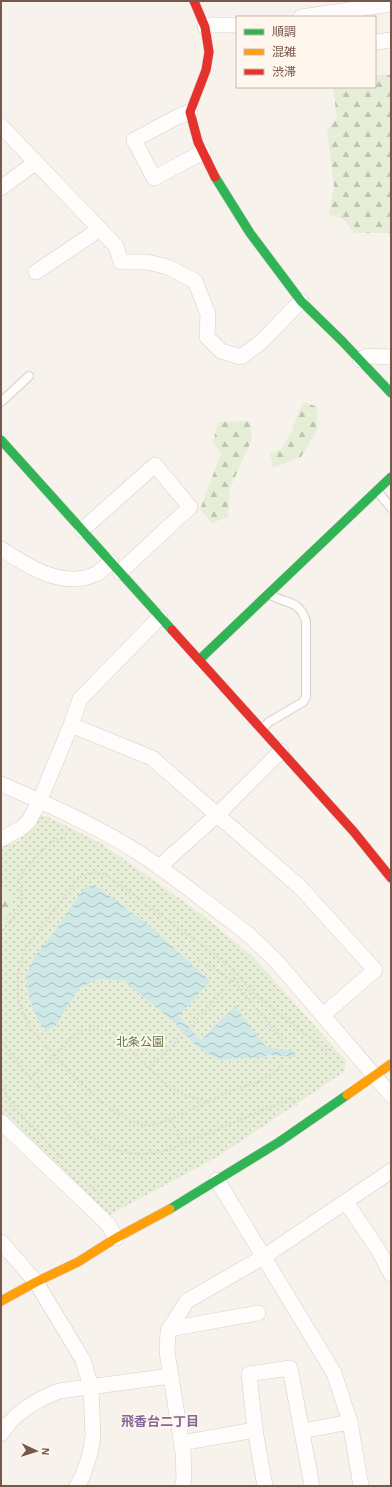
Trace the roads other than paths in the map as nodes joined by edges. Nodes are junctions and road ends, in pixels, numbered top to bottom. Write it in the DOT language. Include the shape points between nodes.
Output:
graph roads {
  1 [pos="196,1"];
  2 [pos="391,4"];
  3 [pos="308,16"];
  4 [pos="236,25"];
  5 [pos="205,27"];
  6 [pos="391,40"];
  7 [pos="376,42"];
  8 [pos="190,112"];
  9 [pos="1,126"];
  10 [pos="203,152"];
  11 [pos="36,162"];
  12 [pos="1,188"];
  13 [pos="100,229"];
  14 [pos="36,272"];
  15 [pos="301,301"];
  16 [pos="391,356"];
  17 [pos="360,360"];
  18 [pos="29,376"];
  19 [pos="391,393"];
  20 [pos="1,402"];
  21 [pos="1,440"];
  22 [pos="391,477"];
  23 [pos="377,491"];
  24 [pos="391,508"];
  25 [pos="82,530"];
  26 [pos="1,550"];
  27 [pos="115,567"];
  28 [pos="269,593"];
  29 [pos="160,617"];
  30 [pos="199,660"];
  31 [pos="71,725"];
  32 [pos="261,729"];
  33 [pos="281,751"];
  34 [pos="1,784"];
  35 [pos="40,800"];
  36 [pos="217,815"];
  37 [pos="1,839"];
  38 [pos="159,867"];
  39 [pos="391,878"];
  40 [pos="323,1015"];
  41 [pos="391,1064"];
  42 [pos="375,1076"];
  43 [pos="391,1095"];
  44 [pos="1,1122"];
  45 [pos="391,1171"];
  46 [pos="218,1180"];
  47 [pos="346,1202"];
  48 [pos="116,1238"];
  49 [pos="1,1242"];
  50 [pos="265,1256"];
  51 [pos="391,1274"];
  52 [pos="36,1282"];
  53 [pos="1,1301"];
  54 [pos="258,1313"];
  55 [pos="169,1329"];
  56 [pos="171,1376"];
  57 [pos="91,1387"];
  58 [pos="350,1422"];
  59 [pos="255,1430"];
  60 [pos="302,1431"];
  61 [pos="1,1434"];
  62 [pos="181,1443"];
  63 [pos="77,1486"];
  64 [pos="182,1486"];
  65 [pos="265,1486"];
  66 [pos="312,1486"];
  67 [pos="361,1486"];
  1 -- 5 [label="street"];
  2 -- 3 [label="street"];
  4 -- 5 [label="street"];
  5 -- 8 [label="street" via="209,52 206,70"];
  6 -- 7 [label="street"];
  8 -- 10 [label="street"];
  8 -- 10 [label="street" via="177,116 134,140 154,178"];
  9 -- 11 [label="street"];
  10 -- 15 [label="street" via="218,183 250,233"];
  11 -- 12 [label="street"];
  11 -- 13 [label="street"];
  13 -- 14 [label="street"];
  13 -- 15 [label="street" via="116,246 121,262 147,262 168,267 195,281 208,314 208,337 221,351 241,357 261,342"];
  15 -- 17 [label="street"];
  16 -- 17 [label="street" via="367,356"];
  17 -- 19 [label="street"];
  18 -- 20 [label="lane"];
  21 -- 25 [label="street"];
  22 -- 23 [label="street"];
  23 -- 24 [label="lane"];
  23 -- 28 [label="street"];
  25 -- 27 [label="street"];
  25 -- 27 [label="street" via="155,465 190,507"];
  26 -- 27 [label="street" via="42,573 68,579 85,578"];
  27 -- 29 [label="street"];
  28 -- 30 [label="street"];
  28 -- 32 [label="lane" via="277,599 296,605 304,615 306,697 303,702"];
  29 -- 30 [label="street"];
  29 -- 31 [label="street" via="80,699"];
  30 -- 32 [label="street"];
  31 -- 35 [label="street"];
  31 -- 36 [label="street" via="152,758"];
  32 -- 33 [label="street"];
  33 -- 36 [label="street"];
  33 -- 39 [label="street" via="354,832"];
  34 -- 35 [label="street"];
  35 -- 37 [label="street" via="29,821"];
  35 -- 38 [label="street" via="91,825"];
  36 -- 38 [label="street"];
  36 -- 40 [label="street" via="300,887 375,970"];
  38 -- 40 [label="street" via="249,935"];
  40 -- 42 [label="street"];
  41 -- 42 [label="street"];
  42 -- 43 [label="street"];
  42 -- 46 [label="street" via="279,1142"];
  44 -- 48 [label="street" via="108,1224"];
  45 -- 47 [label="street"];
  46 -- 48 [label="street"];
  46 -- 50 [label="street"];
  47 -- 50 [label="street"];
  47 -- 51 [label="street"];
  48 -- 52 [label="street" via="78,1262"];
  49 -- 52 [label="street"];
  50 -- 55 [label="street" via="187,1301"];
  50 -- 58 [label="street" via="334,1373"];
  52 -- 53 [label="street"];
  52 -- 57 [label="street" via="83,1360"];
  54 -- 55 [label="street"];
  55 -- 56 [label="street" via="167,1352"];
  56 -- 57 [label="street"];
  56 -- 62 [label="street"];
  57 -- 61 [label="street" via="59,1391 46,1396 28,1406"];
  57 -- 63 [label="street" via="93,1436 90,1454"];
  58 -- 60 [label="street"];
  58 -- 67 [label="street"];
  59 -- 60 [label="street" via="248,1374 290,1368"];
  59 -- 62 [label="street"];
  59 -- 65 [label="street"];
  60 -- 66 [label="street"];
  62 -- 64 [label="street" via="184,1479"];
}
